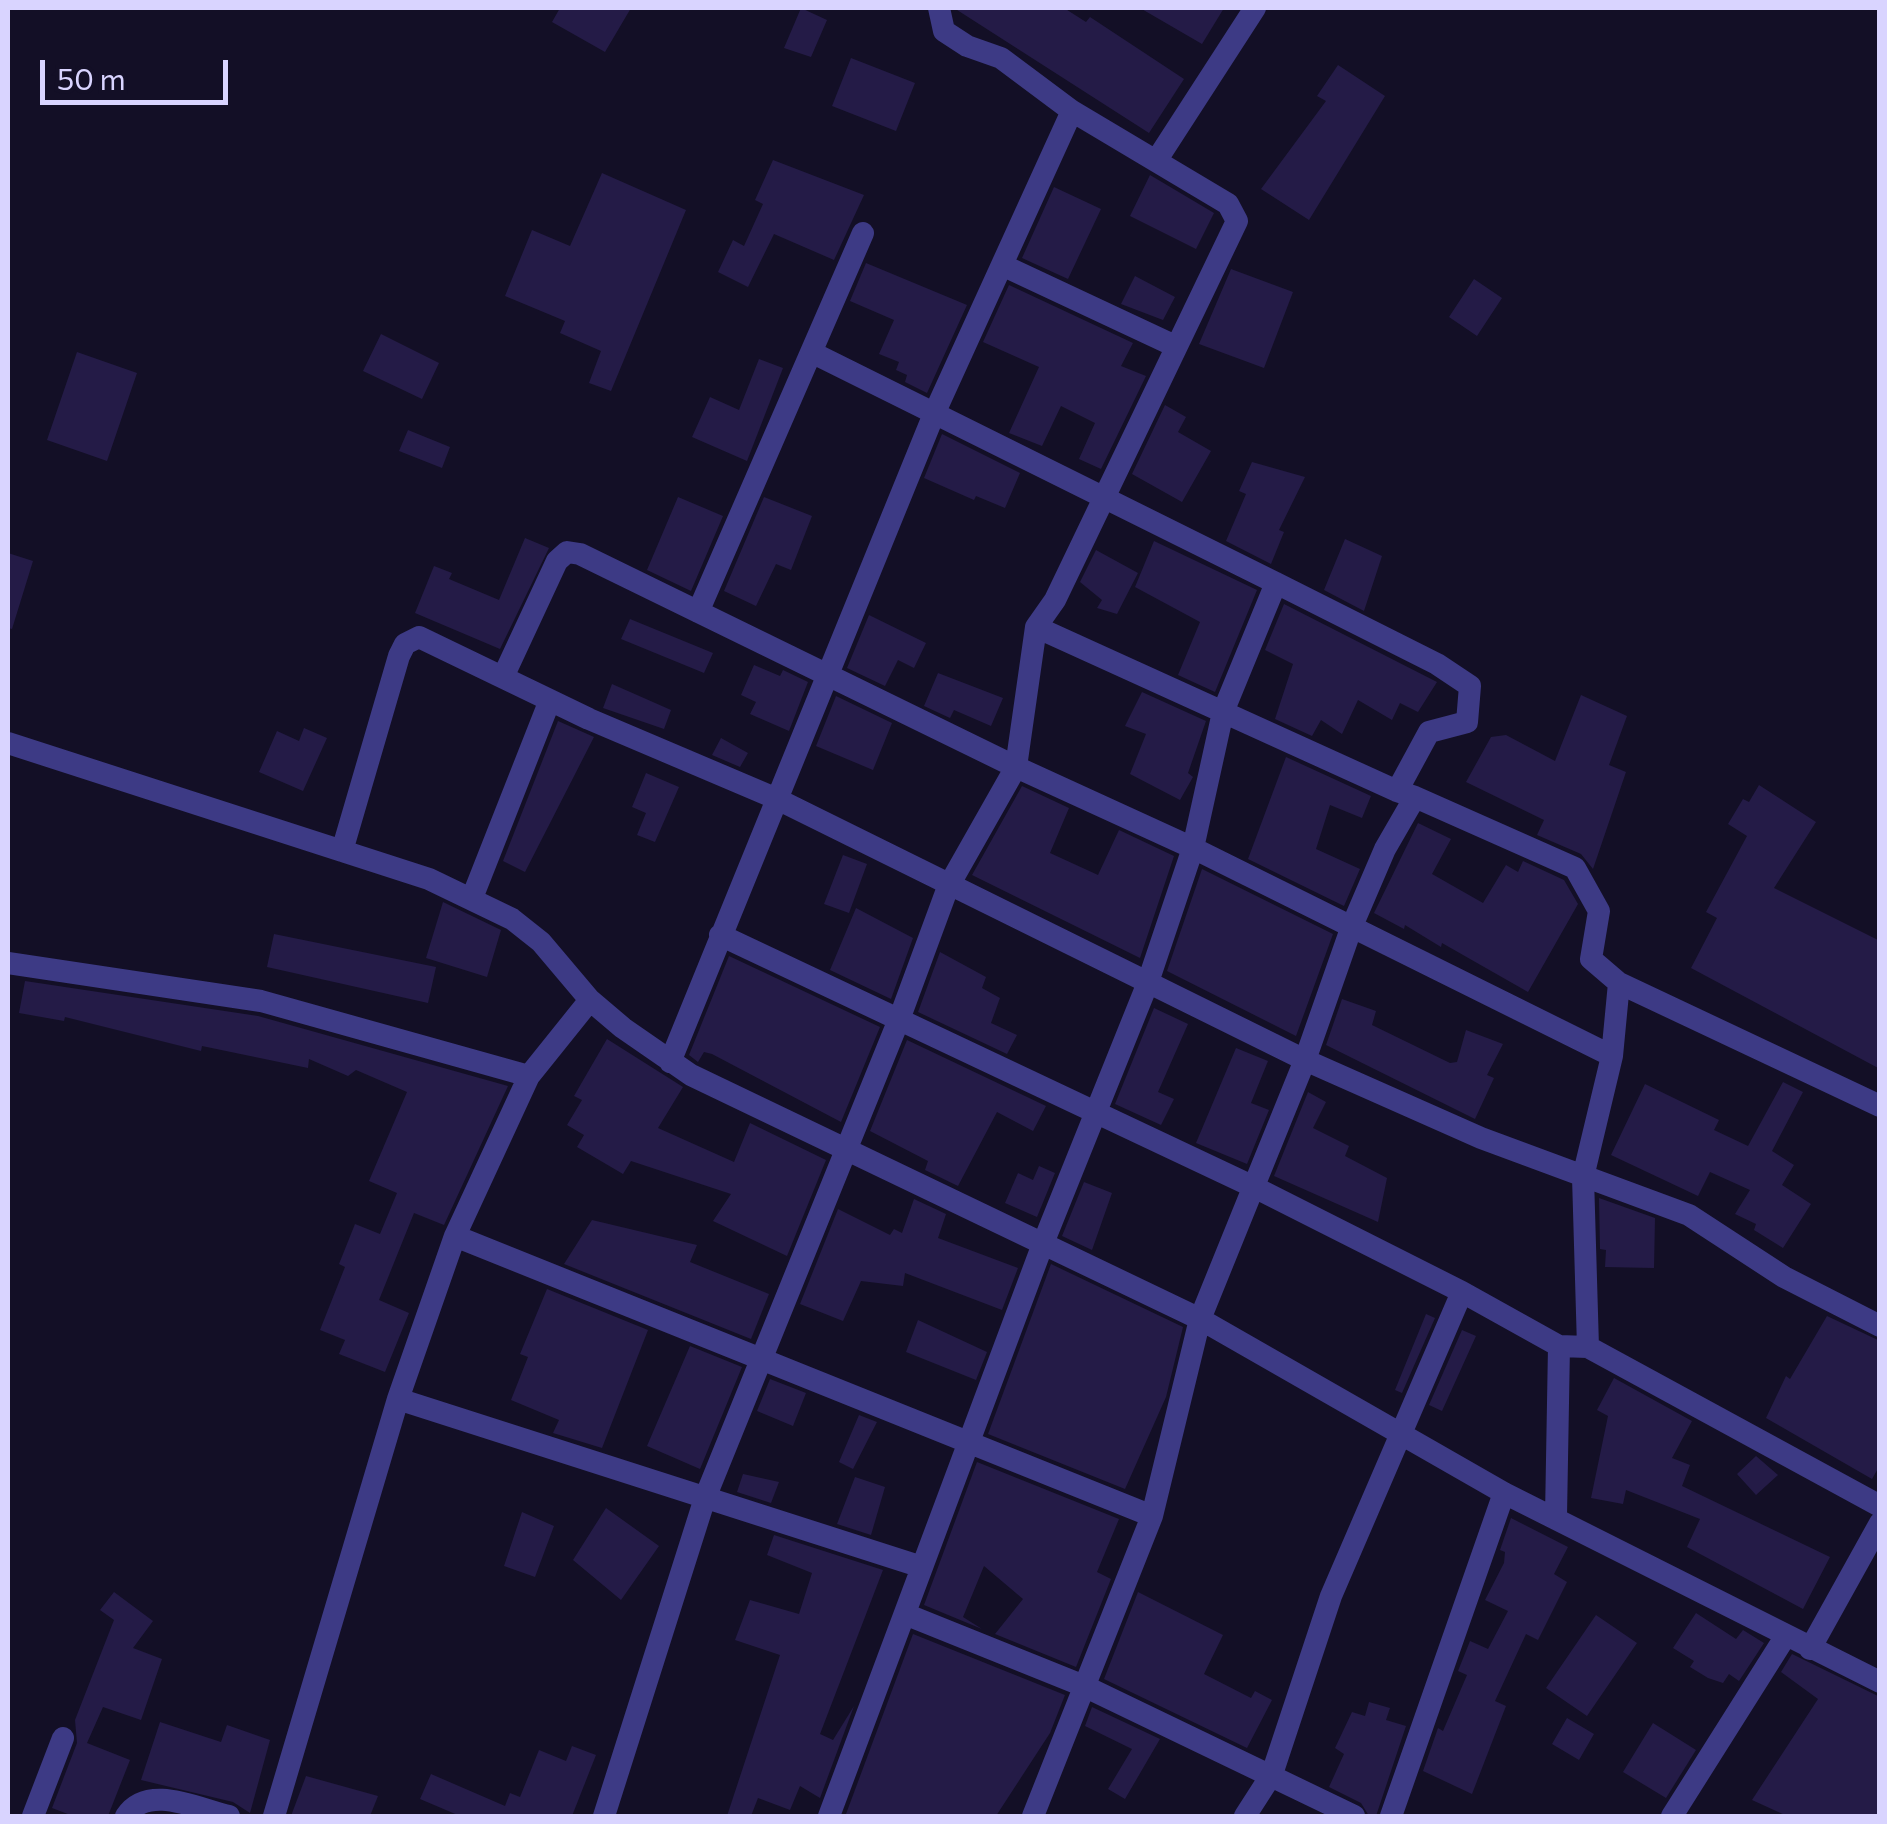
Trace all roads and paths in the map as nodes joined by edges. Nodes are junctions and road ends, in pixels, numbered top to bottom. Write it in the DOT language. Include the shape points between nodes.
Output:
graph roads {
  1 [pos="940,8"];
  2 [pos="1255,8"];
  3 [pos="1072,111"];
  4 [pos="1156,161"];
  5 [pos="863,234"];
  6 [pos="1002,265"];
  7 [pos="1174,346"];
  8 [pos="813,353"];
  9 [pos="934,414"];
  10 [pos="1102,494"];
  11 [pos="1276,583"];
  12 [pos="698,612"];
  13 [pos="1036,627"];
  14 [pos="827,674"];
  15 [pos="503,677"];
  16 [pos="550,700"];
  17 [pos="1223,712"];
  18 [pos="8,742"];
  19 [pos="1016,768"];
  20 [pos="1406,794"];
  21 [pos="774,798"];
  22 [pos="1193,848"];
  23 [pos="342,851"];
  24 [pos="948,887"];
  25 [pos="472,898"];
  26 [pos="1352,926"];
  27 [pos="720,935"];
  28 [pos="8,962"];
  29 [pos="1619,982"];
  30 [pos="1146,984"];
  31 [pos="590,1000"];
  32 [pos="900,1018"];
  33 [pos="1612,1056"];
  34 [pos="1305,1060"];
  35 [pos="670,1062"];
  36 [pos="529,1076"];
  37 [pos="1880,1106"];
  38 [pos="1095,1113"];
  39 [pos="846,1152"];
  40 [pos="1584,1177"];
  41 [pos="1256,1188"];
  42 [pos="455,1236"];
  43 [pos="1044,1240"];
  44 [pos="1462,1292"];
  45 [pos="1200,1319"];
  46 [pos="1880,1326"];
  47 [pos="1559,1346"];
  48 [pos="1588,1347"];
  49 [pos="765,1358"];
  50 [pos="398,1400"];
  51 [pos="1401,1432"];
  52 [pos="968,1444"];
  53 [pos="1504,1493"];
  54 [pos="705,1498"];
  55 [pos="1880,1506"];
  56 [pos="1152,1516"];
  57 [pos="1556,1516"];
  58 [pos="1880,1523"];
  59 [pos="922,1566"];
  60 [pos="904,1614"];
  61 [pos="1785,1637"];
  62 [pos="1810,1649"];
  63 [pos="1880,1682"];
  64 [pos="1084,1686"];
  65 [pos="62,1738"];
  66 [pos="1272,1774"];
  67 [pos="33,1816"];
  68 [pos="126,1816"];
  69 [pos="229,1816"];
  70 [pos="274,1816"];
  71 [pos="604,1816"];
  72 [pos="829,1816"];
  73 [pos="1033,1816"];
  74 [pos="1245,1816"];
  75 [pos="1354,1816"];
  76 [pos="1391,1816"];
  77 [pos="1672,1816"];
  1 -- 3 [label="street" via="944,32 1002,58"];
  2 -- 4 [label="street"];
  3 -- 4 [label="street"];
  3 -- 6 [label="street"];
  4 -- 7 [label="street" via="1228,204 1236,221"];
  5 -- 8 [label="street"];
  6 -- 7 [label="street"];
  6 -- 9 [label="street"];
  7 -- 10 [label="street"];
  8 -- 9 [label="street"];
  8 -- 12 [label="street"];
  9 -- 10 [label="street"];
  9 -- 14 [label="street"];
  10 -- 11 [label="street"];
  10 -- 13 [label="street" via="1055,600"];
  11 -- 17 [label="street"];
  11 -- 20 [label="street" via="1470,686 1466,722 1429,732"];
  12 -- 14 [label="street"];
  12 -- 15 [label="street" via="567,552 556,561"];
  13 -- 17 [label="street"];
  13 -- 19 [label="street"];
  14 -- 19 [label="street"];
  14 -- 21 [label="street"];
  15 -- 16 [label="street"];
  15 -- 23 [label="street" via="420,637 405,644"];
  16 -- 21 [label="street"];
  16 -- 25 [label="street"];
  17 -- 20 [label="street"];
  17 -- 22 [label="street"];
  18 -- 23 [label="street"];
  19 -- 22 [label="street"];
  19 -- 24 [label="street"];
  20 -- 26 [label="street"];
  20 -- 29 [label="street" via="1575,868 1599,910 1592,960"];
  21 -- 24 [label="street"];
  21 -- 27 [label="street"];
  22 -- 26 [label="street"];
  22 -- 30 [label="street"];
  23 -- 25 [label="street"];
  24 -- 30 [label="street"];
  24 -- 32 [label="street"];
  25 -- 31 [label="street" via="541,942"];
  26 -- 33 [label="street"];
  26 -- 34 [label="street"];
  27 -- 32 [label="street"];
  27 -- 35 [label="street"];
  28 -- 36 [label="street" via="262,1001"];
  29 -- 33 [label="street"];
  29 -- 37 [label="street"];
  30 -- 34 [label="street"];
  30 -- 38 [label="street"];
  31 -- 35 [label="street"];
  31 -- 36 [label="street"];
  32 -- 38 [label="street"];
  32 -- 39 [label="street"];
  33 -- 40 [label="street"];
  34 -- 40 [label="street"];
  34 -- 41 [label="street"];
  35 -- 39 [label="street"];
  36 -- 42 [label="street"];
  38 -- 41 [label="street"];
  38 -- 43 [label="street"];
  39 -- 43 [label="street"];
  39 -- 49 [label="street"];
  40 -- 46 [label="street" via="1689,1215 1784,1277"];
  40 -- 48 [label="street"];
  41 -- 44 [label="street"];
  41 -- 45 [label="street"];
  42 -- 49 [label="street"];
  42 -- 50 [label="street"];
  43 -- 45 [label="street"];
  43 -- 52 [label="street"];
  44 -- 47 [label="street"];
  44 -- 51 [label="street"];
  45 -- 51 [label="street"];
  45 -- 56 [label="street"];
  47 -- 48 [label="street"];
  47 -- 57 [label="street"];
  48 -- 55 [label="street"];
  49 -- 52 [label="street"];
  49 -- 54 [label="street"];
  50 -- 54 [label="street"];
  50 -- 70 [label="street"];
  51 -- 53 [label="street"];
  51 -- 66 [label="street" via="1331,1596"];
  52 -- 56 [label="street"];
  52 -- 59 [label="street"];
  53 -- 57 [label="street"];
  53 -- 76 [label="street"];
  54 -- 59 [label="street"];
  54 -- 71 [label="street"];
  56 -- 64 [label="street"];
  57 -- 61 [label="street"];
  58 -- 62 [label="street"];
  59 -- 60 [label="street"];
  60 -- 64 [label="street"];
  60 -- 72 [label="street"];
  61 -- 62 [label="street"];
  61 -- 77 [label="street"];
  62 -- 63 [label="street"];
  64 -- 66 [label="street"];
  64 -- 73 [label="street"];
  65 -- 67 [label="street"];
  66 -- 74 [label="street"];
  66 -- 75 [label="street"];
  68 -- 69 [label="street" via="156,1798"];
}
